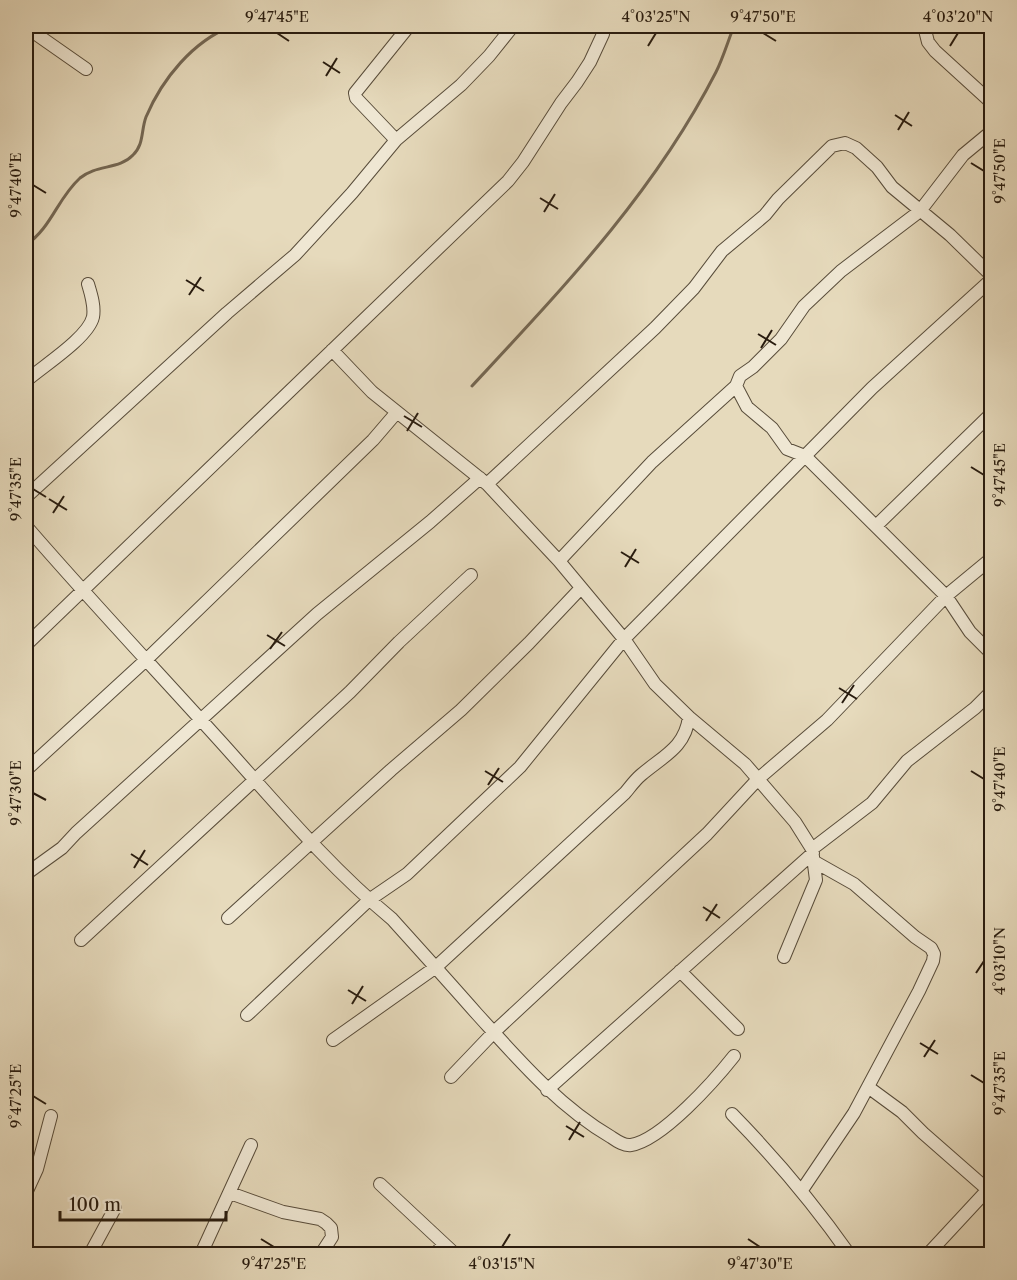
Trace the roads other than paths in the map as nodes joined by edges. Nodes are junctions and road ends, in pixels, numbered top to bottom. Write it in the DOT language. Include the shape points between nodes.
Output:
graph roads {
  1 [pos="409,26"];
  2 [pos="513,26"];
  3 [pos="924,26"];
  4 [pos="26,27"];
  5 [pos="603,34"];
  6 [pos="86,69"];
  7 [pos="992,103"];
  8 [pos="992,130"];
  9 [pos="396,140"];
  10 [pos="920,211"];
  11 [pos="992,277"];
  12 [pos="88,284"];
  13 [pos="332,350"];
  14 [pos="26,381"];
  15 [pos="736,386"];
  16 [pos="397,412"];
  17 [pos="992,413"];
  18 [pos="805,456"];
  19 [pos="484,481"];
  20 [pos="26,497"];
  21 [pos="877,525"];
  22 [pos="26,526"];
  23 [pos="992,558"];
  24 [pos="559,561"];
  25 [pos="471,574"];
  26 [pos="581,588"];
  27 [pos="82,591"];
  28 [pos="946,596"];
  29 [pos="624,639"];
  30 [pos="26,645"];
  31 [pos="992,654"];
  32 [pos="147,659"];
  33 [pos="992,691"];
  34 [pos="689,717"];
  35 [pos="202,721"];
  36 [pos="26,770"];
  37 [pos="758,779"];
  38 [pos="256,780"];
  39 [pos="313,842"];
  40 [pos="813,855"];
  41 [pos="26,874"];
  42 [pos="369,900"];
  43 [pos="228,918"];
  44 [pos="81,940"];
  45 [pos="784,957"];
  46 [pos="436,967"];
  47 [pos="680,971"];
  48 [pos="247,1015"];
  49 [pos="738,1029"];
  50 [pos="494,1032"];
  51 [pos="333,1040"];
  52 [pos="734,1056"];
  53 [pos="451,1077"];
  54 [pos="868,1087"];
  55 [pos="547,1090"];
  56 [pos="732,1114"];
  57 [pos="51,1116"];
  58 [pos="251,1145"];
  59 [pos="380,1184"];
  60 [pos="990,1187"];
  61 [pos="802,1190"];
  62 [pos="26,1193"];
  63 [pos="230,1193"];
  64 [pos="115,1208"];
  65 [pos="439,1249"];
  66 [pos="90,1254"];
  67 [pos="201,1254"];
  68 [pos="321,1254"];
  69 [pos="455,1254"];
  70 [pos="849,1254"];
  71 [pos="928,1254"];
  1 -- 9 [label="street" via="354,93"];
  2 -- 9 [label="street" via="461,85"];
  3 -- 7 [label="street" via="935,51"];
  4 -- 6 [label="street"];
  5 -- 13 [label="street" via="578,82 508,181"];
  8 -- 10 [label="street" via="963,155"];
  9 -- 20 [label="street" via="294,255"];
  10 -- 11 [label="street"];
  10 -- 15 [label="street" via="841,271 804,306 781,339 740,376"];
  10 -- 19 [label="street" via="856,148 845,143 832,146 765,215 722,251 656,328"];
  11 -- 18 [label="street"];
  12 -- 14 [label="street" via="93,317 85,331"];
  13 -- 16 [label="street"];
  13 -- 27 [label="street"];
  15 -- 18 [label="street" via="747,407 772,428 787,449"];
  15 -- 24 [label="street" via="652,462"];
  16 -- 19 [label="street"];
  16 -- 32 [label="street" via="373,440"];
  17 -- 21 [label="street"];
  18 -- 21 [label="street"];
  18 -- 29 [label="street"];
  19 -- 24 [label="street"];
  19 -- 35 [label="street" via="317,614"];
  21 -- 28 [label="street"];
  22 -- 27 [label="street"];
  23 -- 28 [label="street"];
  24 -- 26 [label="street"];
  25 -- 38 [label="street"];
  26 -- 29 [label="street"];
  26 -- 39 [label="street" via="490,682"];
  27 -- 30 [label="street"];
  27 -- 32 [label="street"];
  28 -- 31 [label="street" via="970,632"];
  28 -- 37 [label="street" via="826,720"];
  29 -- 34 [label="street" via="655,684"];
  29 -- 42 [label="street" via="520,767 407,874"];
  32 -- 35 [label="street"];
  32 -- 36 [label="street"];
  33 -- 40 [label="street" via="907,761 872,803"];
  34 -- 37 [label="street"];
  34 -- 46 [label="street" via="687,731 677,747"];
  35 -- 38 [label="street"];
  35 -- 41 [label="street" via="62,848"];
  37 -- 40 [label="street" via="795,822"];
  37 -- 50 [label="street" via="707,834"];
  38 -- 39 [label="street"];
  38 -- 44 [label="street"];
  39 -- 42 [label="street"];
  39 -- 43 [label="street"];
  40 -- 45 [label="street" via="816,880"];
  40 -- 47 [label="street"];
  40 -- 54 [label="street" via="854,884 934,954 919,991"];
  42 -- 46 [label="street" via="392,918"];
  42 -- 48 [label="street"];
  46 -- 50 [label="street"];
  46 -- 51 [label="street"];
  47 -- 49 [label="street"];
  47 -- 55 [label="street"];
  50 -- 53 [label="street"];
  50 -- 55 [label="street"];
  52 -- 55 [label="street" via="690,1105 665,1126 632,1145 586,1123"];
  54 -- 60 [label="street"];
  54 -- 61 [label="street"];
  56 -- 61 [label="street"];
  57 -- 62 [label="street"];
  58 -- 63 [label="street"];
  59 -- 65 [label="street"];
  60 -- 71 [label="street"];
  61 -- 70 [label="street"];
  63 -- 67 [label="street"];
  63 -- 68 [label="street" via="326,1223 332,1237"];
  64 -- 66 [label="street"];
  65 -- 69 [label="street"];
}
